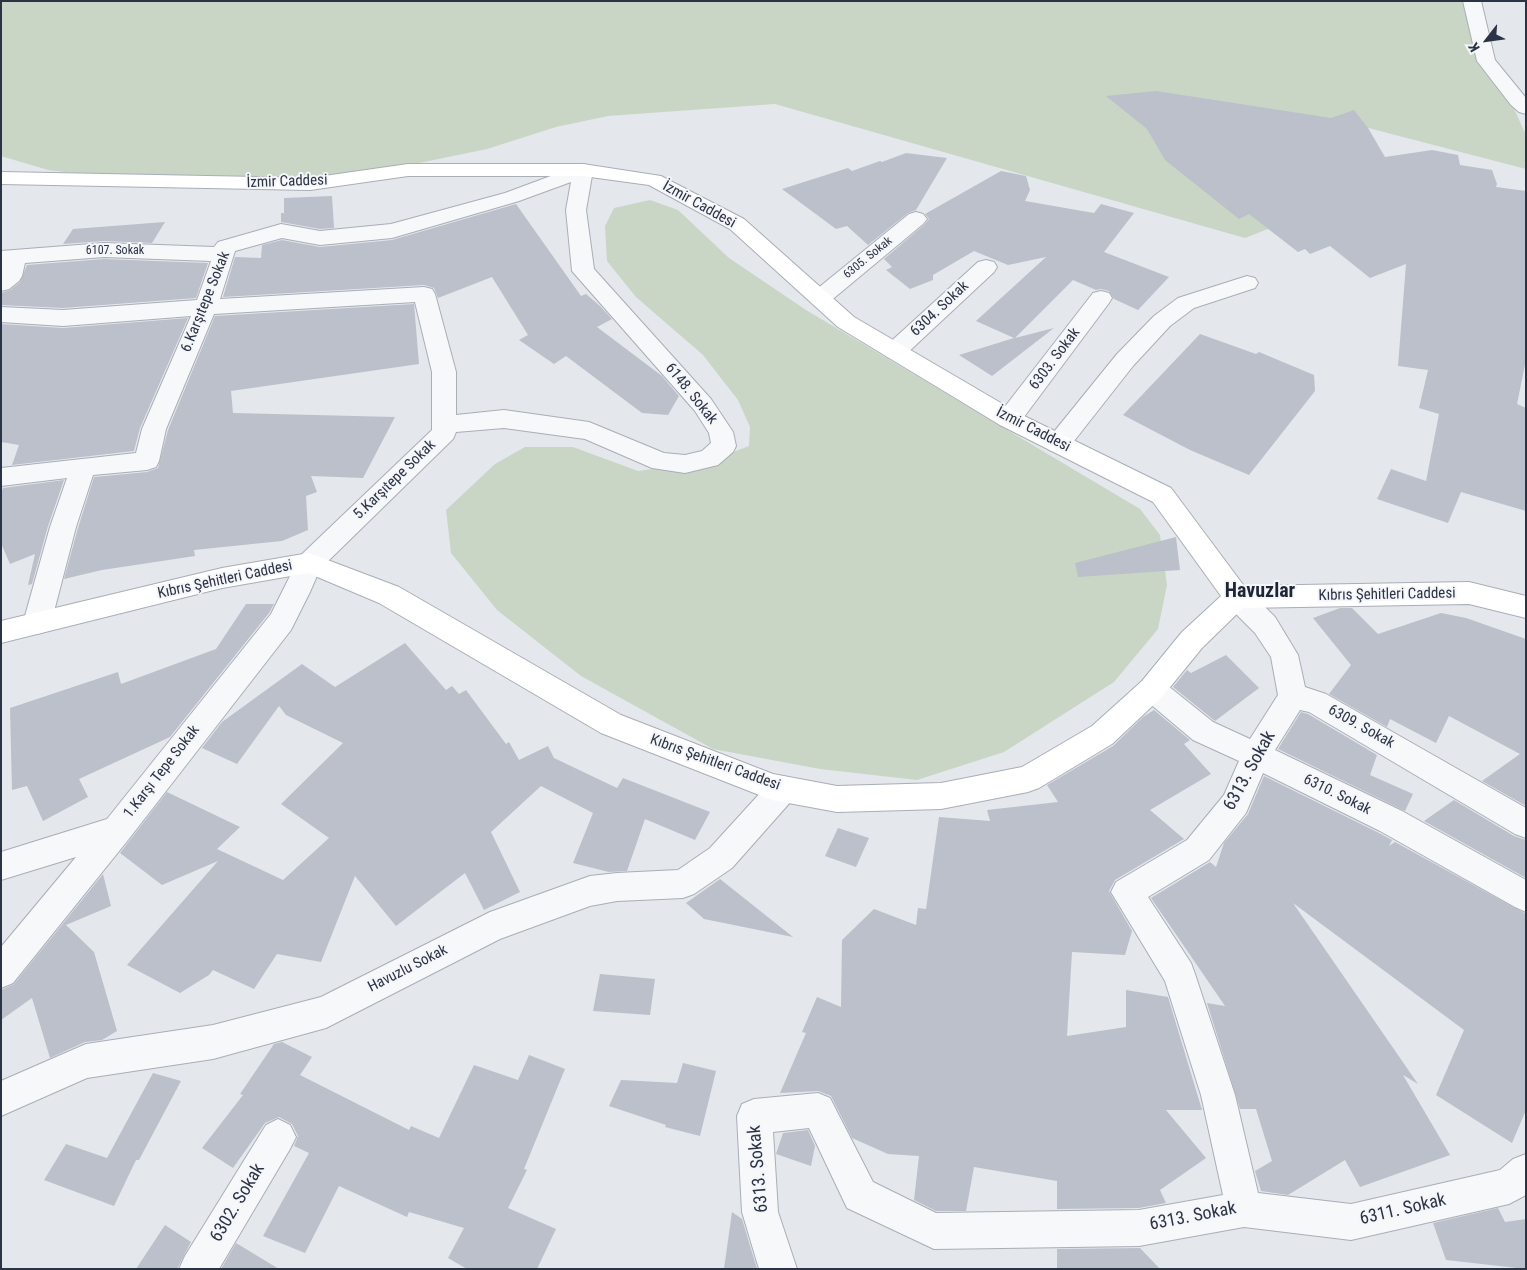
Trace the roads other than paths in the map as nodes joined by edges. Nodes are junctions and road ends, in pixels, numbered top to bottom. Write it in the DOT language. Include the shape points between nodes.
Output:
graph roads {
  1 [pos="1472,1"];
  2 [pos="1526,108"];
  3 [pos="583,170"];
  4 [pos="1,178"];
  5 [pos="916,219"];
  6 [pos="226,247"];
  7 [pos="8,257"];
  8 [pos="986,267"];
  9 [pos="1247,283"];
  10 [pos="1,284"];
  11 [pos="820,298"];
  12 [pos="1101,298"];
  13 [pos="206,307"];
  14 [pos="1,314"];
  15 [pos="895,351"];
  16 [pos="1009,419"];
  17 [pos="444,424"];
  18 [pos="1058,444"];
  19 [pos="83,467"];
  20 [pos="1,477"];
  21 [pos="309,563"];
  22 [pos="1237,597"];
  23 [pos="1526,607"];
  24 [pos="37,623"];
  25 [pos="1,632"];
  26 [pos="1152,689"];
  27 [pos="1293,696"];
  28 [pos="1256,756"];
  29 [pos="783,789"];
  30 [pos="1526,824"];
  31 [pos="117,830"];
  32 [pos="1,866"];
  33 [pos="1526,897"];
  34 [pos="1,972"];
  35 [pos="1,1099"];
  36 [pos="278,1136"];
  37 [pos="1526,1172"];
  38 [pos="1244,1209"];
  39 [pos="198,1269"];
  40 [pos="778,1269"];
  1 -- 2 [label="street" via="1486,61"];
  3 -- 4 [label="street, İzmir Caddesi" via="408,170 310,184"];
  3 -- 6 [label="street, 6.Karşıtepe Sokak" via="512,197 392,232 320,238 281,231"];
  3 -- 11 [label="street, İzmir Caddesi" via="654,180 737,224"];
  3 -- 17 [label="street, 6148. Sokak" via="576,210 583,271 703,405 721,432 724,446 709,459 685,464 661,462 589,431 504,419"];
  5 -- 11 [label="street, 6305. Sokak"];
  6 -- 7 [label="street, 6107. Sokak" via="219,254 104,250"];
  6 -- 13 [label="street, 6.Karşıtepe Sokak"];
  7 -- 10 [label="street" via="11,276"];
  8 -- 15 [label="street, 6304. Sokak"];
  9 -- 18 [label="street" via="1186,303 1162,321 1125,360"];
  11 -- 15 [label="street, İzmir Caddesi" via="846,322"];
  12 -- 16 [label="street, 6303. Sokak"];
  13 -- 14 [label="street" via="63,318"];
  13 -- 17 [label="street, 5.Karşıtepe Sokak" via="424,294 444,372"];
  13 -- 19 [label="street, 6.Karşıtepe Sokak" via="157,421 147,461"];
  15 -- 16 [label="street, İzmir Caddesi"];
  16 -- 18 [label="street, İzmir Caddesi"];
  17 -- 21 [label="street, 5.Karşıtepe Sokak" via="444,433"];
  18 -- 22 [label="street, İzmir Caddesi" via="1162,494"];
  19 -- 20 [label="street"];
  19 -- 24 [label="street"];
  21 -- 24 [label="street, Kıbrıs Şehitleri Caddesi" via="222,578"];
  21 -- 29 [label="street, Kıbrıs Şehitleri Caddesi" via="389,595 611,724"];
  21 -- 31 [label="street, 1.Karşı Tepe Sokak" via="281,622"];
  22 -- 23 [label="street, Kıbrıs Şehitleri Caddesi" via="1469,593"];
  22 -- 26 [label="street, Kıbrıs Şehitleri Caddesi" via="1192,640"];
  22 -- 27 [label="street" via="1265,625 1284,655"];
  24 -- 25 [label="street, Kıbrıs Şehitleri Caddesi"];
  26 -- 28 [label="street, 6310. Sokak" via="1203,731"];
  26 -- 29 [label="street, Kıbrıs Şehitleri Caddesi" via="1102,735 1028,779 941,796 836,799"];
  27 -- 28 [label="street, 6313. Sokak"];
  27 -- 30 [label="street, 6309. Sokak" via="1316,702 1341,715"];
  28 -- 33 [label="street, 6310. Sokak" via="1392,821"];
  28 -- 38 [label="street, 6313. Sokak" via="1235,804 1198,850 1127,892 1179,974 1218,1095"];
  29 -- 35 [label="street, Havuzlu Sokak" via="721,858 683,884 590,891 490,927 326,1012 213,1042 86,1061"];
  31 -- 32 [label="street"];
  31 -- 34 [label="street, 1.Karşı Tepe Sokak"];
  36 -- 39 [label="street, 6302. Sokak"];
  37 -- 38 [label="street, 6311. Sokak" via="1509,1186 1351,1222"];
  38 -- 40 [label="street, 6313. Sokak" via="1139,1228 934,1231 860,1195 818,1110 754,1116 760,1212"];
}
